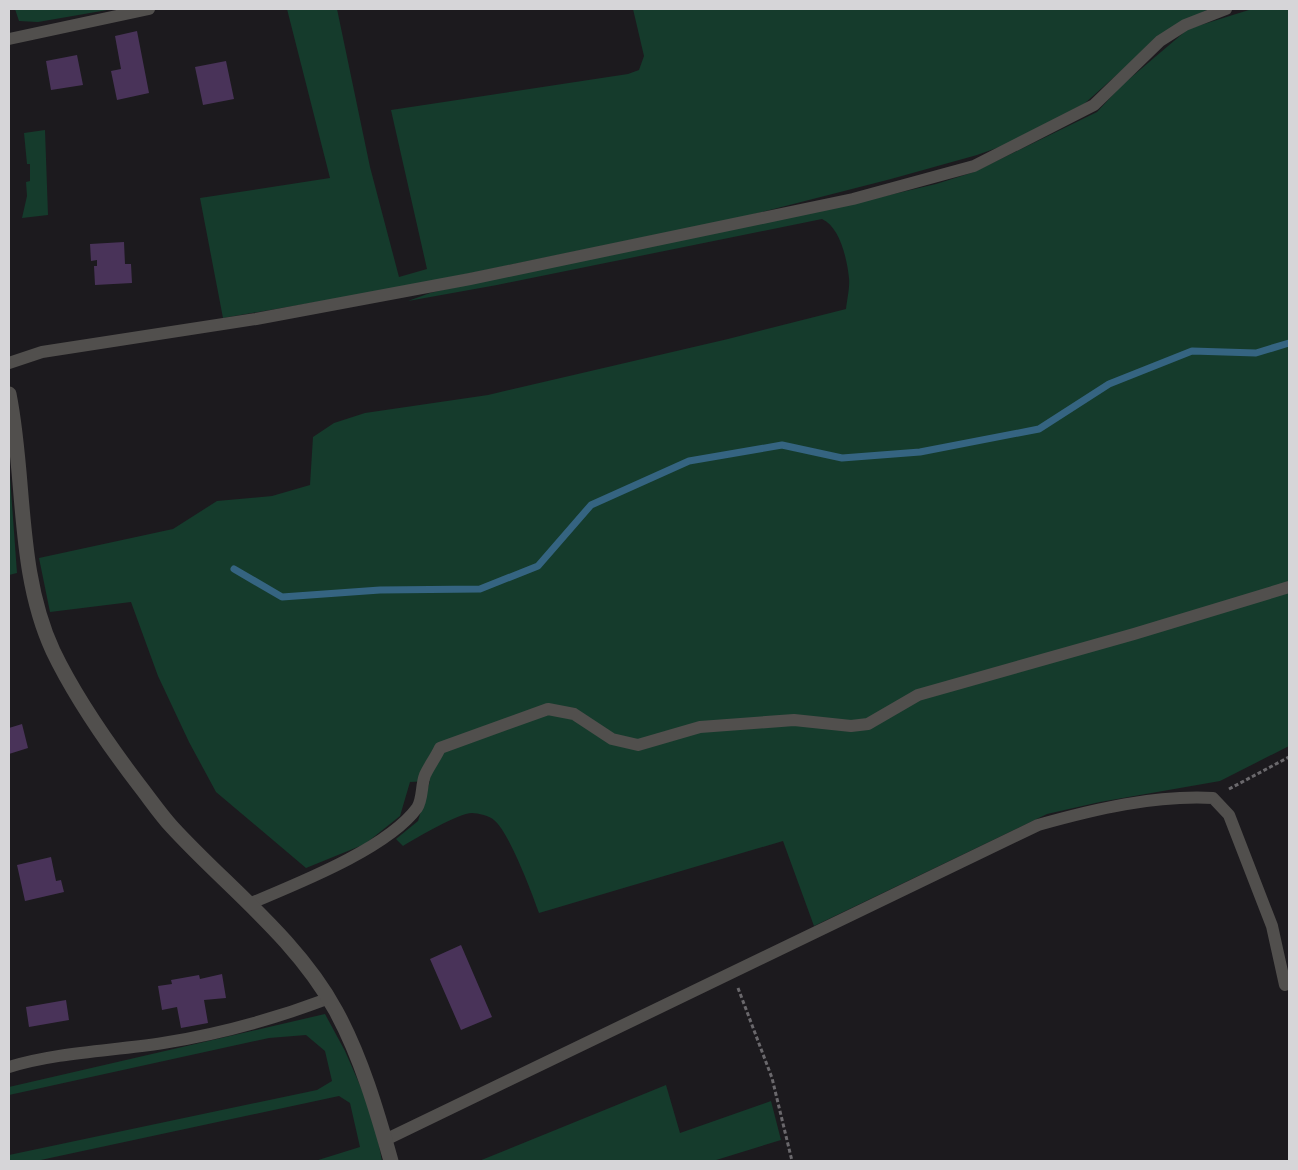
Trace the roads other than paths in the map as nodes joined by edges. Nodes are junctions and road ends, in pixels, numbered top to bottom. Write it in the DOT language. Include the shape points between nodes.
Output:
graph roads {
  1 [pos="149,9"];
  2 [pos="1226,9"];
  3 [pos="9,39"];
  4 [pos="9,363"];
  5 [pos="9,394"];
  6 [pos="1289,587"];
  7 [pos="249,904"];
  8 [pos="1285,985"];
  9 [pos="327,998"];
  10 [pos="9,1067"];
  11 [pos="385,1140"];
  12 [pos="390,1161"];
  1 -- 3 [label="lane"];
  2 -- 4 [label="lane" via="1185,25 1160,41 1094,104 974,166 853,199 470,278 256,319 42,352"];
  5 -- 7 [label="street" via="29,566 40,620 53,651 113,751 170,825"];
  6 -- 7 [label="lane" via="918,694 868,724 851,726 794,720 709,726 638,745 612,739 574,714 548,709 440,748 425,776 418,806 400,827 375,844 295,885"];
  7 -- 9 [label="street" via="294,950"];
  8 -- 11 [label="lane" via="1272,926 1228,815 1213,798 1188,797 1095,809 1038,825"];
  9 -- 10 [label="lane" via="276,1018 164,1042 31,1060"];
  9 -- 11 [label="street" via="357,1058"];
  11 -- 12 [label="street"];
}
